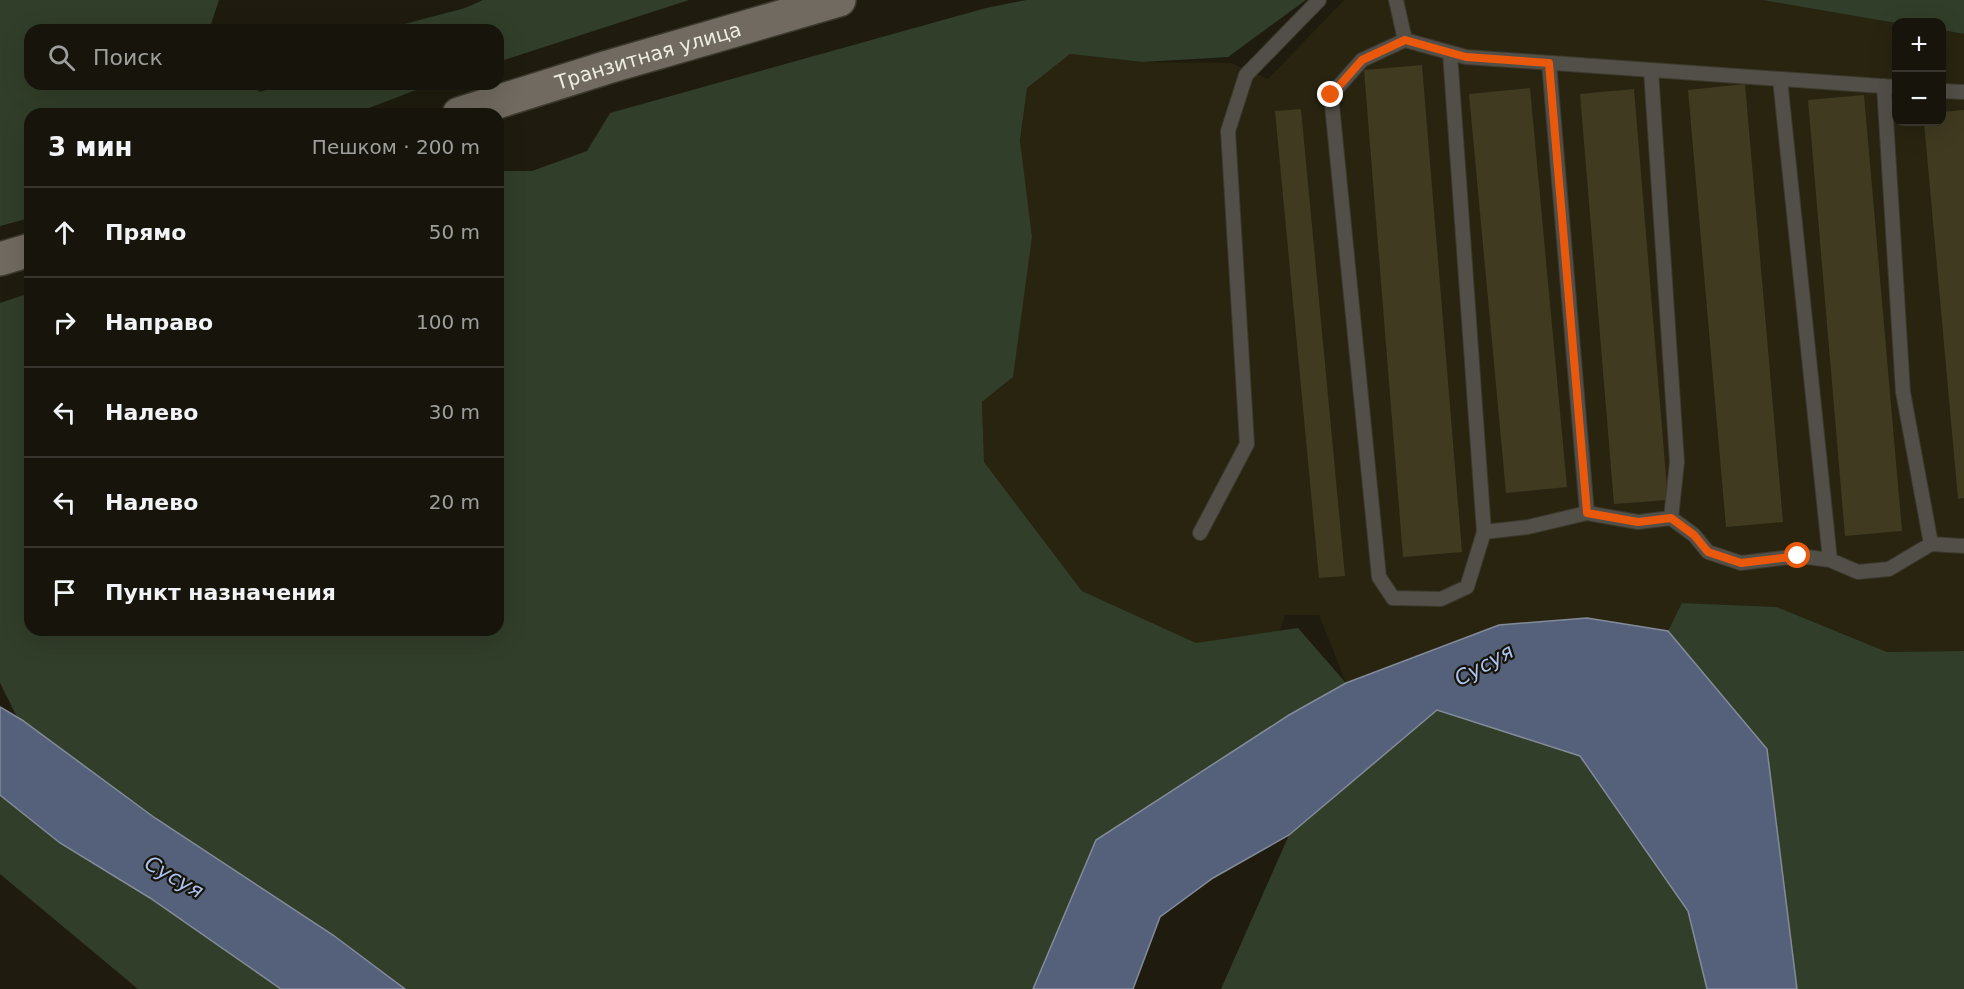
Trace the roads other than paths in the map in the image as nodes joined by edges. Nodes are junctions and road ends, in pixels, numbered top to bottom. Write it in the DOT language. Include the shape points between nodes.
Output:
graph roads {
  1 [pos="839,0"];
  2 [pos="1319,0"];
  3 [pos="1396,0"];
  4 [pos="1405,40"];
  5 [pos="1450,52"];
  6 [pos="1549,63"];
  7 [pos="1651,70"];
  8 [pos="1780,80"];
  9 [pos="1890,87"];
  10 [pos="1946,91"];
  11 [pos="1964,92"];
  12 [pos="478,108"];
  13 [pos="24,252"];
  14 [pos="0,260"];
  15 [pos="1587,513"];
  16 [pos="1671,518"];
  17 [pos="1484,532"];
  18 [pos="1200,533"];
  19 [pos="1931,544"];
  20 [pos="1964,546"];
  21 [pos="1830,560"];
  1 -- 12 [label="main road, Транзитная улица"];
  2 -- 18 [label="lane" via="1246,75 1228,131 1247,444"];
  3 -- 4 [label="lane"];
  4 -- 5 [label="lane"];
  4 -- 17 [label="lane" via="1362,60 1331,95 1379,577 1393,598 1441,599 1467,587"];
  5 -- 6 [label="lane" via="1466,57"];
  5 -- 17 [label="lane"];
  6 -- 7 [label="lane"];
  6 -- 15 [label="lane"];
  7 -- 8 [label="lane"];
  7 -- 16 [label="lane" via="1677,462"];
  8 -- 9 [label="lane"];
  8 -- 21 [label="lane"];
  9 -- 19 [label="lane" via="1903,392"];
  10 -- 11 [label="lane"];
  13 -- 14 [label="main road"];
  15 -- 16 [label="lane" via="1638,522"];
  15 -- 17 [label="lane" via="1528,527"];
  16 -- 21 [label="lane" via="1694,535 1708,552 1741,563 1798,556"];
  19 -- 20 [label="lane"];
  19 -- 21 [label="lane" via="1889,569 1858,572"];
}
